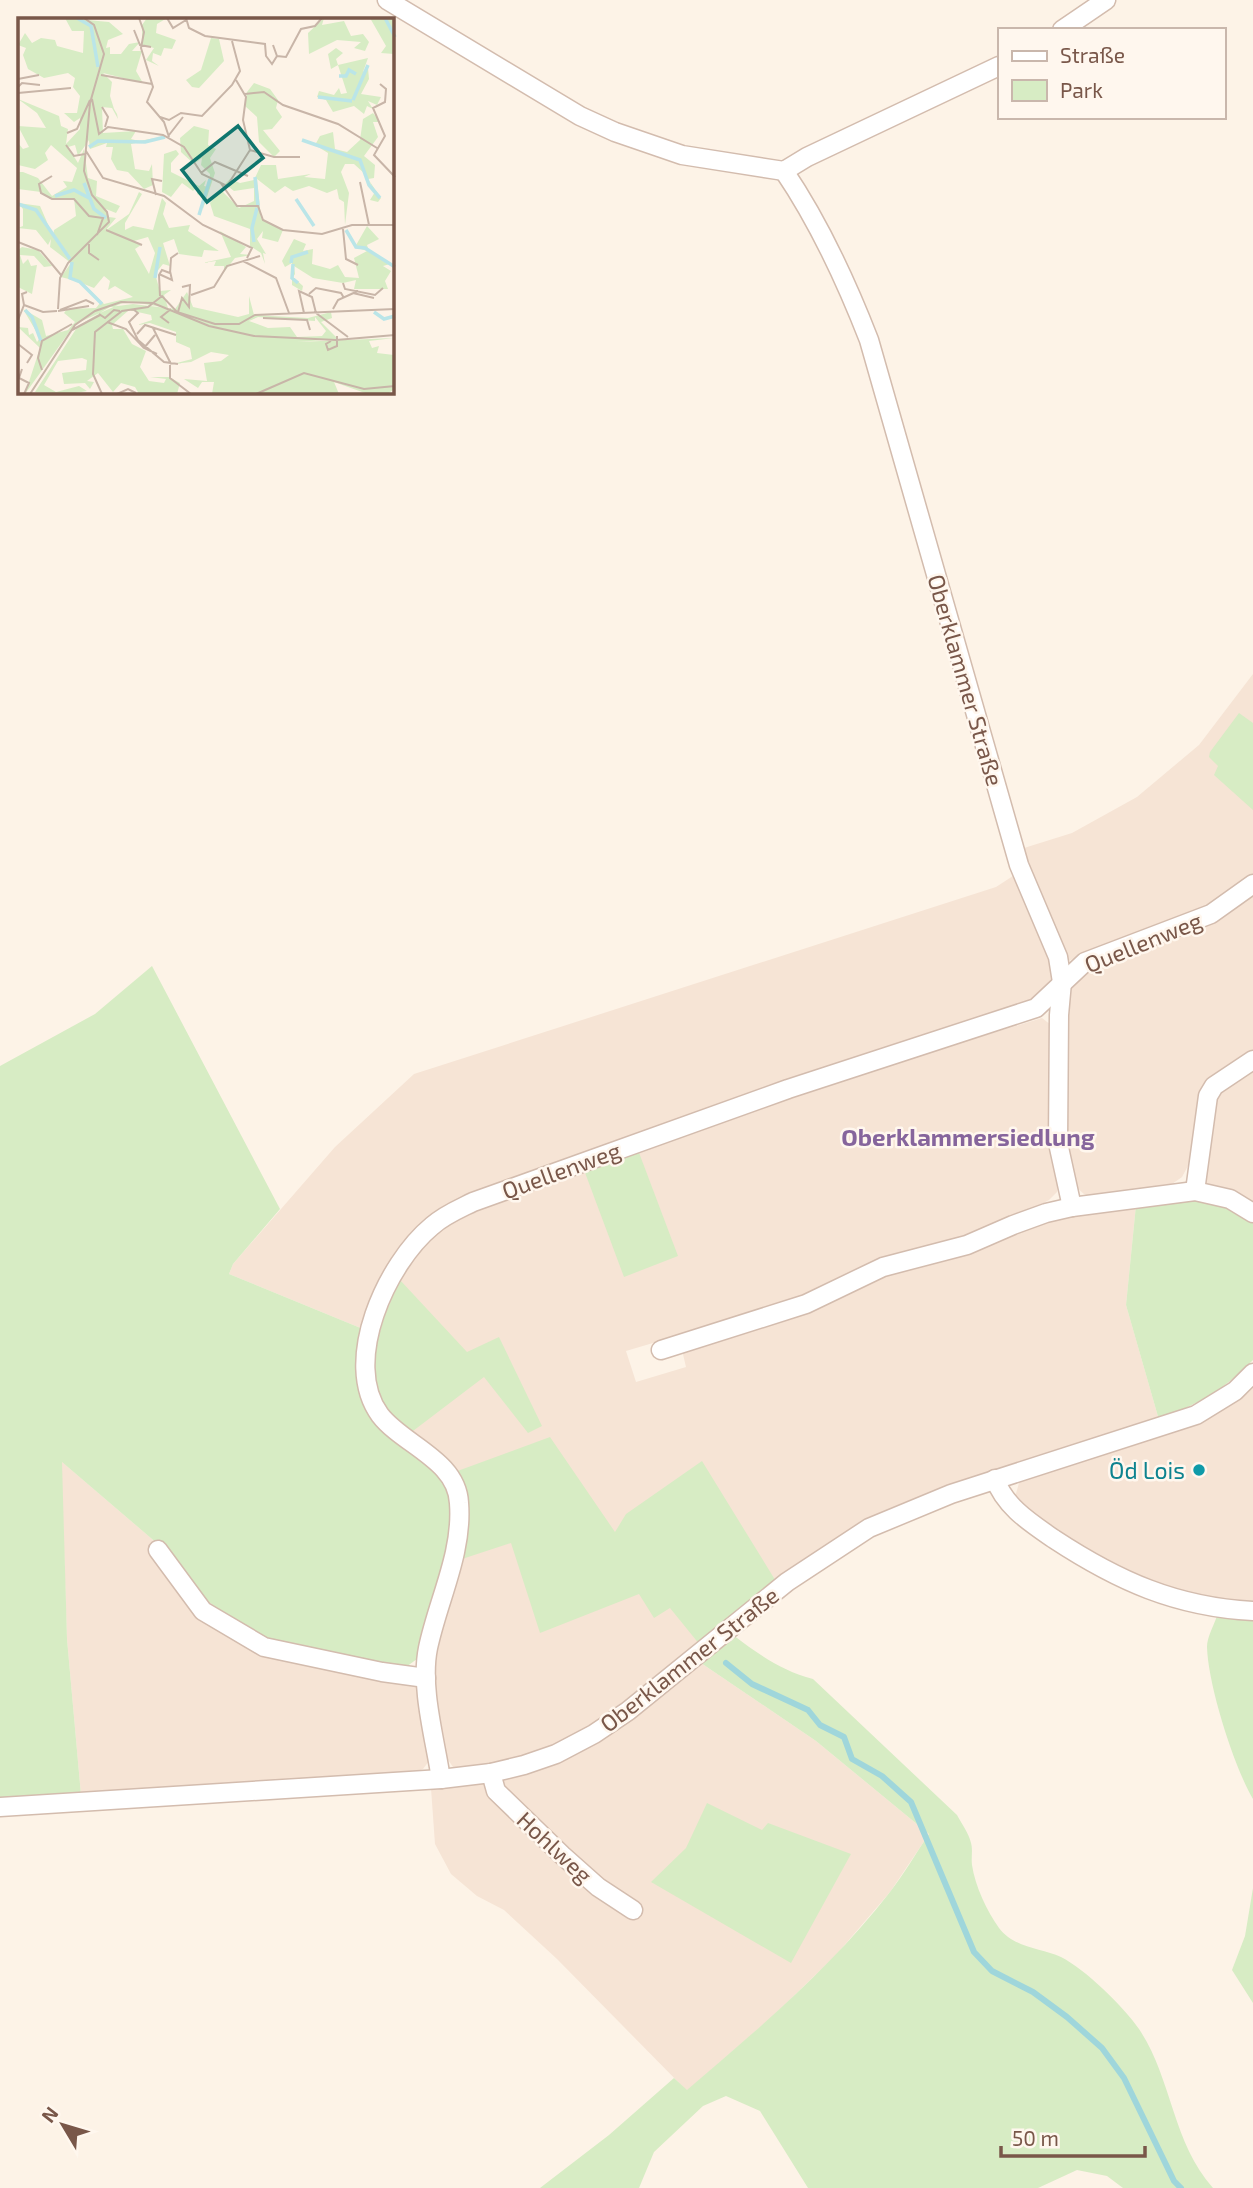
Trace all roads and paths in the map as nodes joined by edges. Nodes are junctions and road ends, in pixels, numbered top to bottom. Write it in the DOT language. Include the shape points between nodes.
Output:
graph roads {
  1 [pos="387,0"];
  2 [pos="1106,0"];
  3 [pos="1065,28"];
  4 [pos="998,66"];
  5 [pos="784,171"];
  6 [pos="1253,884"];
  7 [pos="1062,982"];
  8 [pos="1253,1060"];
  9 [pos="1195,1191"];
  10 [pos="1072,1207"];
  11 [pos="1253,1213"];
  12 [pos="661,1350"];
  13 [pos="1253,1373"];
  14 [pos="995,1479"];
  15 [pos="158,1550"];
  16 [pos="1253,1611"];
  17 [pos="426,1678"];
  18 [pos="491,1773"];
  19 [pos="441,1779"];
  20 [pos="0,1807"];
  21 [pos="633,1910"];
  1 -- 5 [label="street" via="580,116 615,132 682,155"];
  2 -- 3 [label="street"];
  4 -- 5 [label="street"];
  5 -- 7 [label="street, Oberklammer Straße" via="822,233 869,340 1019,865 1058,957"];
  6 -- 7 [label="street, Quellenweg" via="1211,914 1085,962"];
  7 -- 10 [label="street, Oberklammer Straße" via="1058,1143"];
  7 -- 17 [label="street, Quellenweg" via="1036,1008 775,1093 473,1202 432,1225 414,1243 373,1319 365,1372 369,1394 380,1414 434,1460 450,1478 459,1500 460,1525 428,1648"];
  8 -- 9 [label="street" via="1214,1086 1208,1096"];
  9 -- 10 [label="street"];
  9 -- 11 [label="street" via="1230,1199"];
  10 -- 12 [label="street" via="967,1245 883,1267 806,1304"];
  13 -- 14 [label="street, Oberklammer Straße" via="1235,1391 1196,1415"];
  14 -- 16 [label="street" via="1010,1505 1043,1532 1114,1576 1193,1604"];
  14 -- 18 [label="street, Oberklammer Straße" via="869,1528 787,1582 594,1734 556,1754"];
  15 -- 17 [label="street" via="203,1611 264,1647"];
  17 -- 19 [label="street, Quellenweg"];
  18 -- 19 [label="street, Oberklammer Straße"];
  18 -- 21 [label="street, Hohlweg" via="496,1791 562,1856"];
  19 -- 20 [label="street, Oberklammer Straße"];
}
